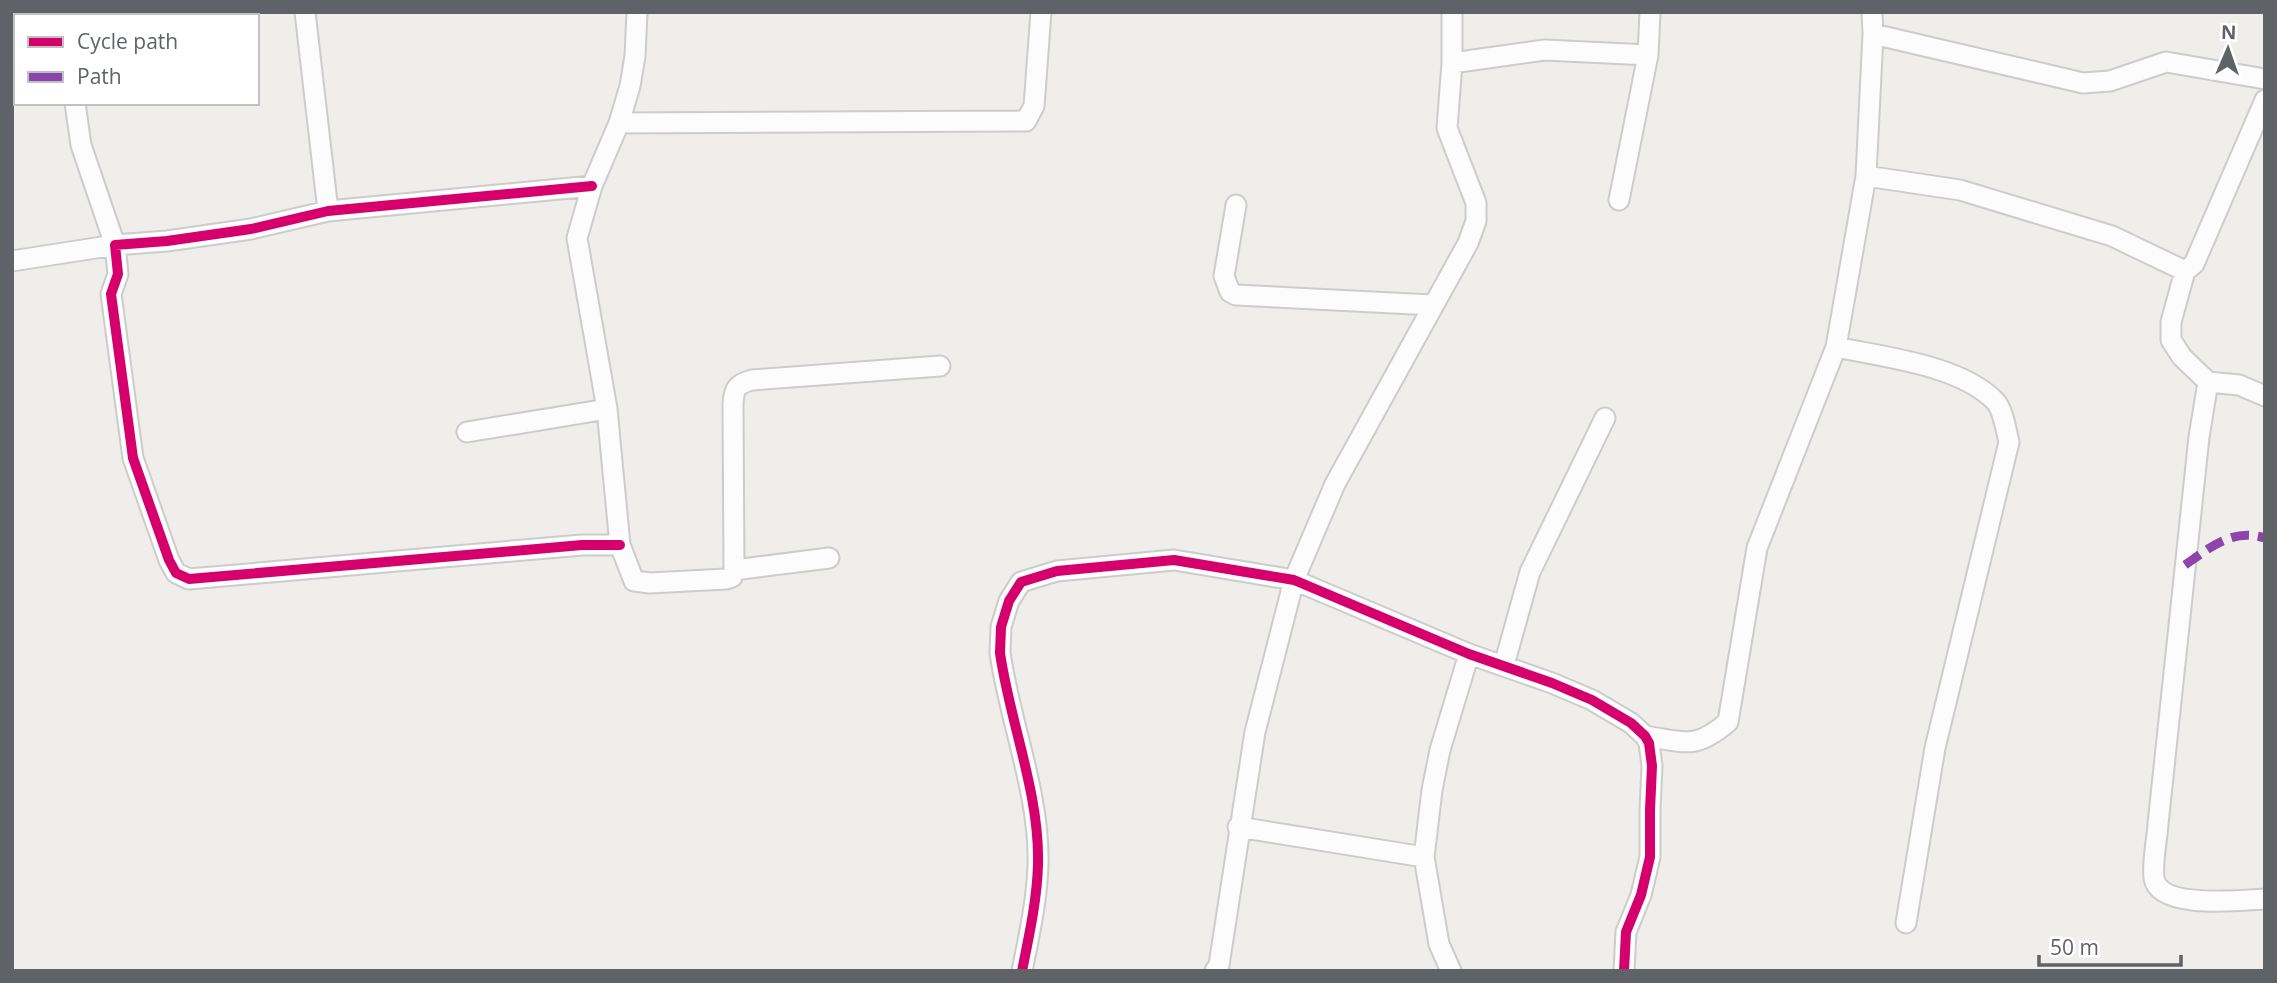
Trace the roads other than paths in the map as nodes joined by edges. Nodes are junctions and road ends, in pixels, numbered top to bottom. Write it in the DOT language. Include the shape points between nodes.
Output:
graph roads {
  1 [pos="305,12"];
  2 [pos="636,12"];
  3 [pos="1041,12"];
  4 [pos="1452,12"];
  5 [pos="1650,12"];
  6 [pos="1872,12"];
  7 [pos="1873,34"];
  8 [pos="1648,55"];
  9 [pos="1452,63"];
  10 [pos="2265,79"];
  11 [pos="2265,100"];
  12 [pos="75,105"];
  13 [pos="619,123"];
  14 [pos="1866,176"];
  15 [pos="592,186"];
  16 [pos="1619,200"];
  17 [pos="1236,205"];
  18 [pos="328,211"];
  19 [pos="115,246"];
  20 [pos="12,261"];
  21 [pos="2185,271"];
  22 [pos="1432,305"];
  23 [pos="1836,347"];
  24 [pos="940,366"];
  25 [pos="2208,382"];
  26 [pos="2265,396"];
  27 [pos="607,409"];
  28 [pos="1605,418"];
  29 [pos="467,432"];
  30 [pos="620,545"];
  31 [pos="829,558"];
  32 [pos="734,570"];
  33 [pos="1294,580"];
  34 [pos="1469,654"];
  35 [pos="1504,665"];
  36 [pos="1645,736"];
  37 [pos="1238,827"];
  38 [pos="1424,857"];
  39 [pos="2265,898"];
  40 [pos="1906,923"];
  41 [pos="1022,971"];
  42 [pos="1215,971"];
  43 [pos="1451,971"];
  44 [pos="1624,971"];
  1 -- 18 [label="street"];
  2 -- 13 [label="street" via="635,56"];
  3 -- 13 [label="street" via="1034,106 1026,121"];
  4 -- 9 [label="street"];
  5 -- 8 [label="street"];
  6 -- 7 [label="street"];
  7 -- 10 [label="street" via="2083,83 2110,81 2166,62"];
  7 -- 14 [label="street"];
  8 -- 9 [label="street" via="1545,50"];
  8 -- 16 [label="street"];
  9 -- 22 [label="street" via="1447,128 1476,203 1476,221"];
  11 -- 21 [label="street" via="2194,264"];
  12 -- 19 [label="street" via="81,145"];
  13 -- 15 [label="street"];
  14 -- 21 [label="street" via="1960,190 2112,236"];
  14 -- 23 [label="street"];
  15 -- 18 [label="street"];
  15 -- 27 [label="street" via="576,238"];
  17 -- 22 [label="street" via="1224,276 1230,292"];
  18 -- 19 [label="street" via="251,229"];
  19 -- 20 [label="street"];
  19 -- 30 [label="street" via="118,274 111,295 133,458 176,573 189,579"];
  21 -- 25 [label="street" via="2171,340"];
  22 -- 33 [label="street" via="1335,484"];
  23 -- 36 [label="street" via="1757,548 1728,722 1710,737 1691,743"];
  23 -- 40 [label="street" via="1920,364 1972,383 1997,402 2009,442 1936,748"];
  24 -- 32 [label="street" via="740,383 733,404"];
  25 -- 26 [label="street" via="2239,386"];
  25 -- 39 [label="street" via="2154,880 2168,896 2210,902"];
  27 -- 29 [label="street"];
  27 -- 30 [label="street"];
  28 -- 35 [label="street" via="1530,572"];
  30 -- 32 [label="street" via="628,571 640,583 726,579"];
  31 -- 32 [label="street"];
  33 -- 34 [label="street"];
  33 -- 37 [label="street" via="1255,732"];
  33 -- 41 [label="street" via="1174,560 1057,571 1021,582 1001,627 1000,653 1036,827 1037,876"];
  34 -- 35 [label="street"];
  34 -- 38 [label="street" via="1440,750"];
  35 -- 36 [label="street" via="1592,700"];
  36 -- 44 [label="street" via="1652,766 1650,857 1626,932"];
  37 -- 38 [label="street"];
  37 -- 42 [label="street"];
  38 -- 43 [label="street" via="1438,944"];
}
